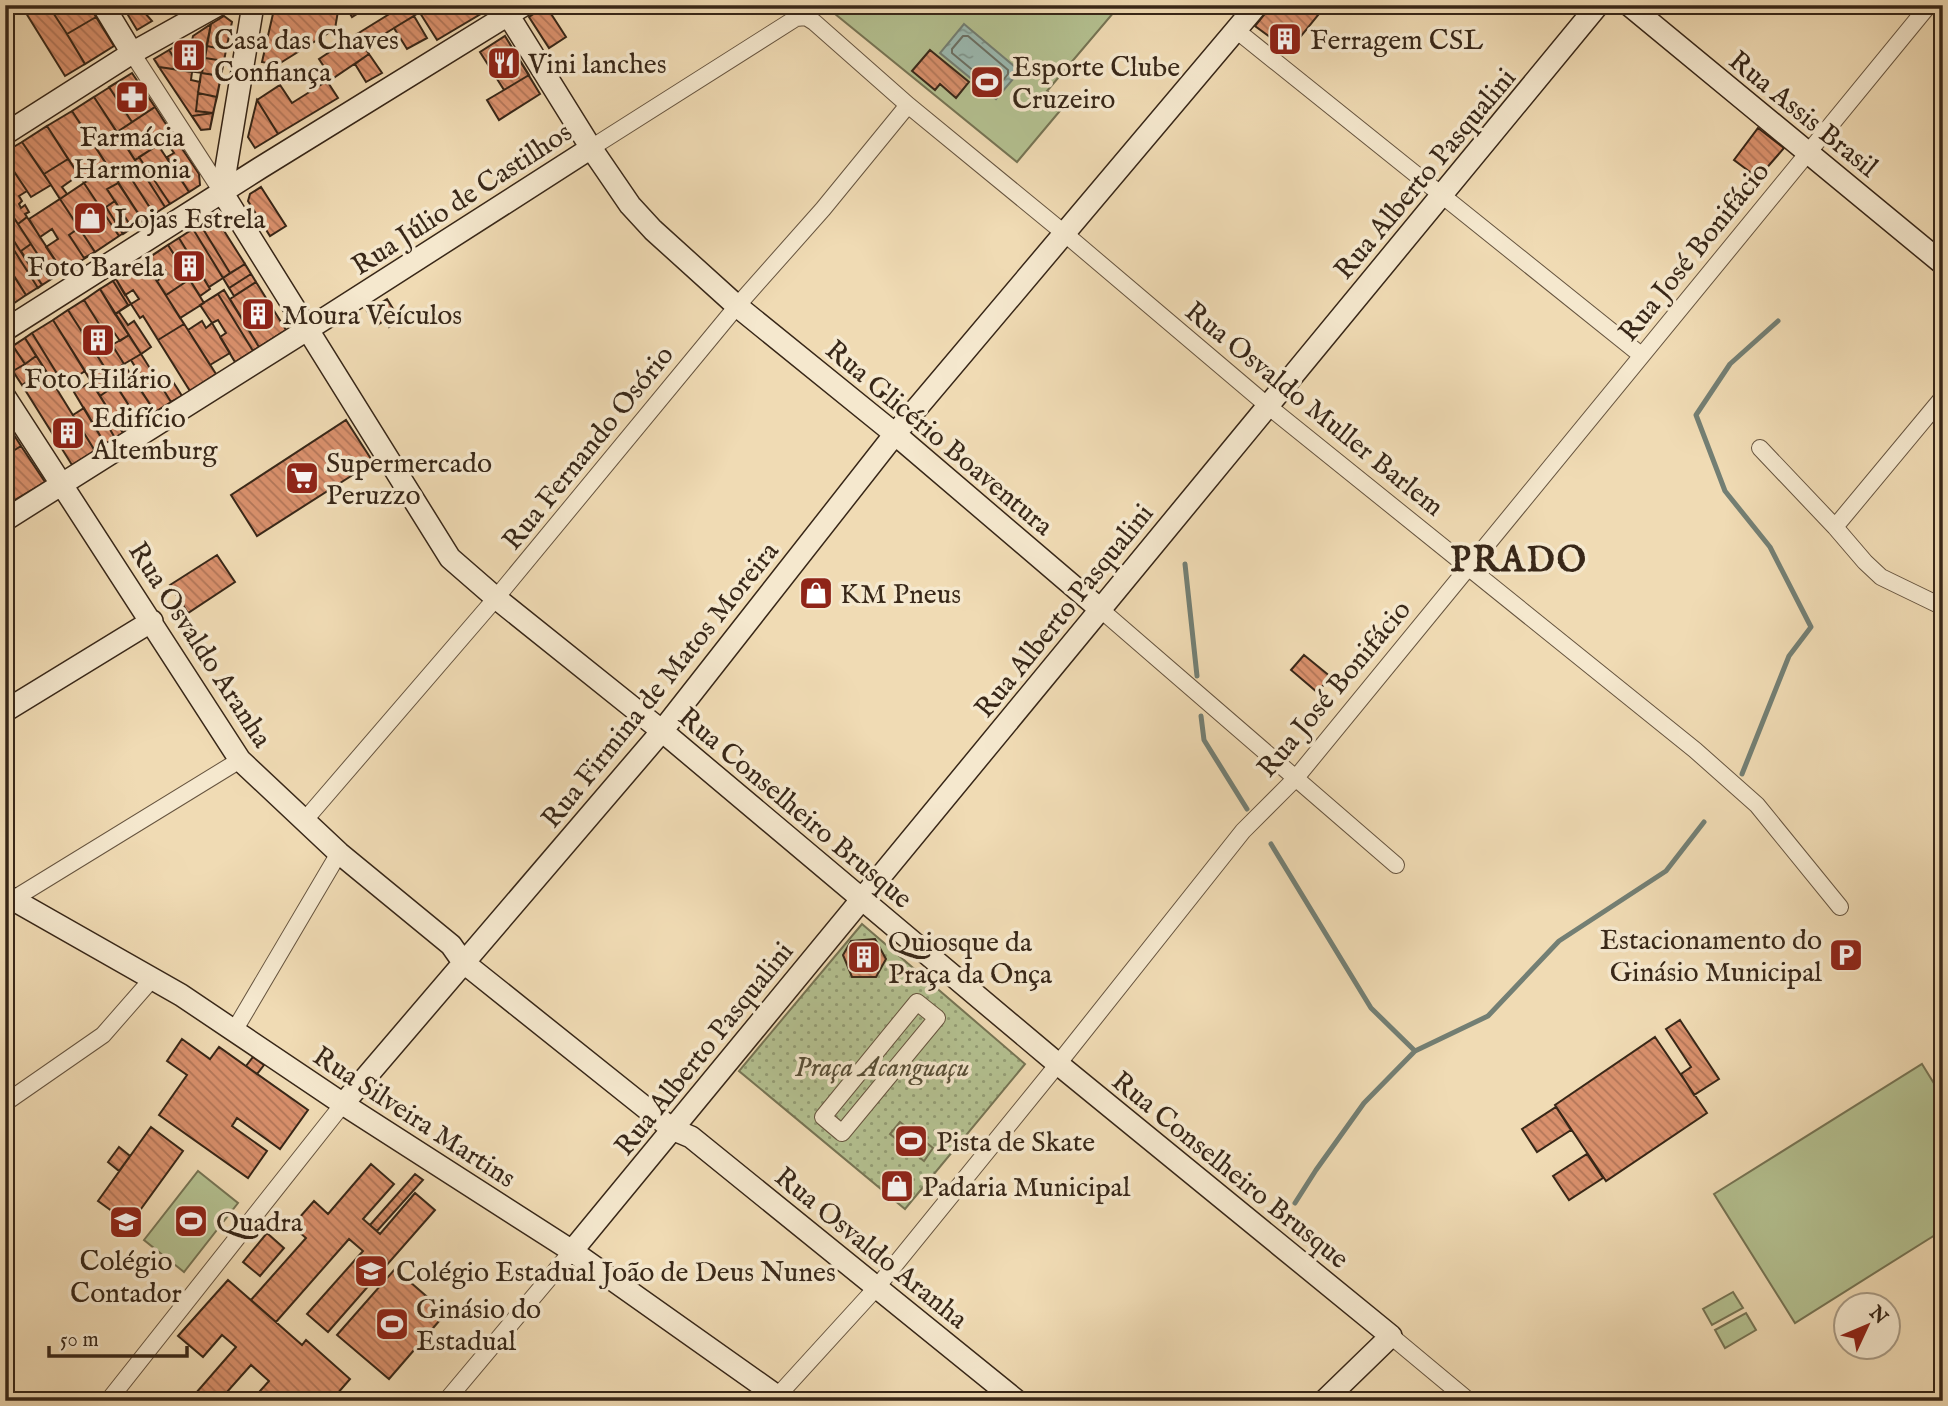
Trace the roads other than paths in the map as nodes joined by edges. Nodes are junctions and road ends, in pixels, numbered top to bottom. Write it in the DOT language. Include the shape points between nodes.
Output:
graph roads {
  1 [pos="103,5"];
  2 [pos="218,5"];
  3 [pos="253,5"];
  4 [pos="1257,5"];
  5 [pos="1598,5"];
  6 [pos="1629,5"];
  7 [pos="1929,5"];
  8 [pos="512,9"];
  9 [pos="806,17"];
  10 [pos="1236,30"];
  11 [pos="132,53"];
  12 [pos="908,105"];
  13 [pos="5,134"];
  14 [pos="591,148"];
  15 [pos="1808,153"];
  16 [pos="222,192"];
  17 [pos="1442,196"];
  18 [pos="1064,233"];
  19 [pos="1943,264"];
  20 [pos="737,306"];
  21 [pos="307,329"];
  22 [pos="5,330"];
  23 [pos="1642,355"];
  24 [pos="5,397"];
  25 [pos="1943,397"];
  26 [pos="1268,406"];
  27 [pos="895,434"];
  28 [pos="1760,448"];
  29 [pos="63,484"];
  30 [pos="5,520"];
  31 [pos="1835,527"];
  32 [pos="1469,568"];
  33 [pos="496,598"];
  34 [pos="1943,607"];
  35 [pos="1100,609"];
  36 [pos="152,621"];
  37 [pos="5,711"];
  38 [pos="662,731"];
  39 [pos="240,761"];
  40 [pos="1295,779"];
  41 [pos="304,821"];
  42 [pos="339,853"];
  43 [pos="1395,865"];
  44 [pos="862,898"];
  45 [pos="8,900"];
  46 [pos="1840,907"];
  47 [pos="462,953"];
  48 [pos="152,979"];
  49 [pos="234,1031"];
  50 [pos="887,1039"];
  51 [pos="906,1055"];
  52 [pos="869,1062"];
  53 [pos="1058,1064"];
  54 [pos="888,1078"];
  55 [pos="5,1103"];
  56 [pos="343,1104"];
  57 [pos="681,1128"];
  58 [pos="572,1251"];
  59 [pos="877,1287"];
  60 [pos="1391,1336"];
  61 [pos="778,1399"];
  62 [pos="108,1401"];
  63 [pos="446,1401"];
  64 [pos="1017,1401"];
  65 [pos="1324,1401"];
  66 [pos="1469,1401"];
  1 -- 11 [label="street"];
  2 -- 11 [label="street"];
  3 -- 16 [label="street"];
  4 -- 10 [label="street, Rua Firmina de Matos Moreira"];
  5 -- 17 [label="street, Rua Alberto Pasqualini"];
  6 -- 15 [label="street, Rua Assis Brasil"];
  7 -- 15 [label="street, Rua José Bonifácio"];
  8 -- 14 [label="street, Rua Glicério Boaventura"];
  8 -- 16 [label="street"];
  9 -- 12 [label="street, Rua Osvaldo Muller Barlem"];
  9 -- 14 [label="street, Rua Júlio de Castilhos" via="796,18"];
  10 -- 17 [label="street"];
  10 -- 18 [label="street, Rua Firmina de Matos Moreira"];
  11 -- 13 [label="street"];
  11 -- 16 [label="street"];
  12 -- 18 [label="street, Rua Osvaldo Muller Barlem"];
  12 -- 20 [label="street, Rua Fernando Osório"];
  14 -- 20 [label="street, Rua Glicério Boaventura" via="653,230"];
  14 -- 21 [label="street, Rua Júlio de Castilhos"];
  15 -- 19 [label="street, Rua Assis Brasil"];
  15 -- 23 [label="street, Rua José Bonifácio"];
  16 -- 21 [label="street, Rua Conselheiro Brusque"];
  16 -- 22 [label="street"];
  17 -- 23 [label="street"];
  17 -- 26 [label="street, Rua Alberto Pasqualini"];
  18 -- 26 [label="street, Rua Osvaldo Muller Barlem"];
  18 -- 27 [label="street, Rua Firmina de Matos Moreira"];
  20 -- 27 [label="street, Rua Glicério Boaventura"];
  20 -- 33 [label="street, Rua Fernando Osório"];
  21 -- 29 [label="street, Rua Júlio de Castilhos"];
  21 -- 33 [label="street, Rua Conselheiro Brusque" via="450,558"];
  23 -- 32 [label="street, Rua José Bonifácio"];
  24 -- 29 [label="street, Rua Osvaldo Aranha"];
  25 -- 31 [label="street"];
  26 -- 32 [label="street, Rua Osvaldo Muller Barlem"];
  26 -- 35 [label="street, Rua Alberto Pasqualini"];
  27 -- 35 [label="street, Rua Glicério Boaventura"];
  27 -- 38 [label="street, Rua Firmina de Matos Moreira"];
  28 -- 31 [label="street"];
  29 -- 30 [label="street, Rua Júlio de Castilhos"];
  29 -- 36 [label="street, Rua Osvaldo Aranha"];
  31 -- 34 [label="street" via="1881,577"];
  32 -- 40 [label="street, Rua José Bonifácio"];
  32 -- 46 [label="street, Rua Osvaldo Muller Barlem" via="1757,805"];
  33 -- 38 [label="street, Rua Conselheiro Brusque"];
  33 -- 41 [label="street, Rua Fernando Osório"];
  35 -- 40 [label="street, Rua Glicério Boaventura"];
  35 -- 44 [label="street, Rua Alberto Pasqualini"];
  36 -- 37 [label="street"];
  36 -- 39 [label="street, Rua Osvaldo Aranha"];
  38 -- 44 [label="street, Rua Conselheiro Brusque"];
  38 -- 47 [label="street, Rua Firmina de Matos Moreira"];
  39 -- 41 [label="street, Rua Osvaldo Aranha"];
  39 -- 45 [label="street"];
  40 -- 43 [label="street, Rua Glicério Boaventura"];
  40 -- 53 [label="street, Rua José Bonifácio" via="1243,831"];
  41 -- 42 [label="street, Rua Osvaldo Aranha"];
  42 -- 47 [label="street, Rua Osvaldo Aranha"];
  42 -- 49 [label="street"];
  44 -- 53 [label="street, Rua Conselheiro Brusque"];
  44 -- 57 [label="street, Rua Alberto Pasqualini"];
  45 -- 48 [label="street, Rua Silveira Martins"];
  47 -- 56 [label="street, Rua Firmina de Matos Moreira"];
  47 -- 57 [label="street, Rua Osvaldo Aranha"];
  48 -- 49 [label="street, Rua Silveira Martins"];
  48 -- 55 [label="street" via="103,1035"];
  49 -- 56 [label="street, Rua Silveira Martins"];
  50 -- 51 [label="street"];
  50 -- 51 [label="street" via="917,1002 937,1018"];
  50 -- 52 [label="street"];
  51 -- 54 [label="street"];
  52 -- 54 [label="street"];
  52 -- 54 [label="street" via="823,1117 842,1133"];
  53 -- 59 [label="street, Rua José Bonifácio"];
  53 -- 60 [label="street, Rua Conselheiro Brusque"];
  56 -- 58 [label="street, Rua Silveira Martins"];
  56 -- 62 [label="street, Rua Firmina de Matos Moreira"];
  57 -- 58 [label="street, Rua Alberto Pasqualini"];
  57 -- 59 [label="street, Rua Osvaldo Aranha"];
  58 -- 61 [label="street, Rua Silveira Martins"];
  58 -- 63 [label="street"];
  59 -- 61 [label="street, Rua José Bonifácio"];
  59 -- 64 [label="street, Rua Osvaldo Aranha"];
  60 -- 65 [label="street"];
  60 -- 66 [label="street, Rua Conselheiro Brusque"];
}
